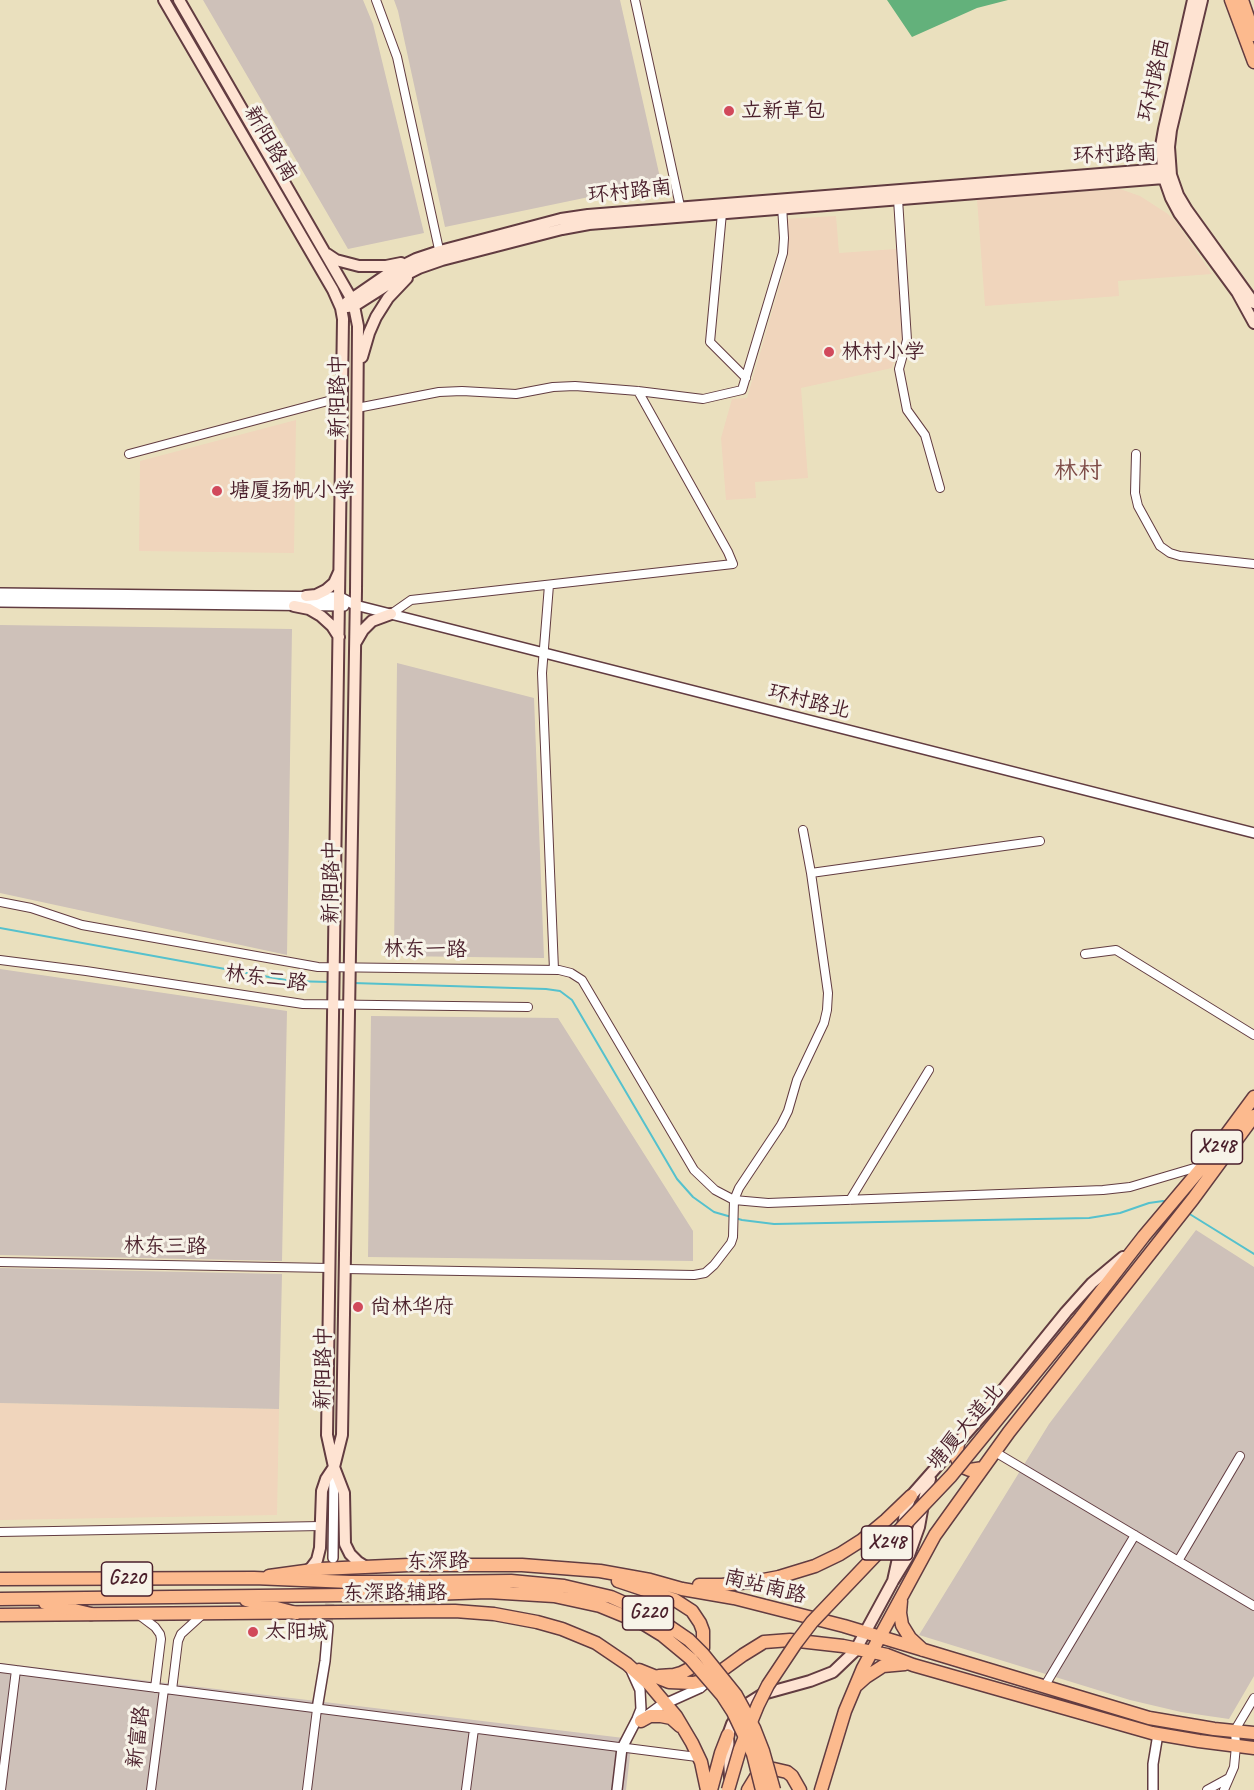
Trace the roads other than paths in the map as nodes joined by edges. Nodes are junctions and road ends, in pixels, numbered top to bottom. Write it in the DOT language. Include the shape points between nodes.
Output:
graph roads {
  1 [pos="164,0"];
  2 [pos="179,0"];
  3 [pos="376,0"];
  4 [pos="634,0"];
  5 [pos="1193,0"];
  6 [pos="1202,0"];
  7 [pos="1231,0"];
  8 [pos="1242,0"];
  9 [pos="1254,35"];
  10 [pos="1254,62"];
  11 [pos="1166,174"];
  12 [pos="898,199"];
  13 [pos="782,203"];
  14 [pos="680,206"];
  15 [pos="722,213"];
  16 [pos="322,248"];
  17 [pos="441,255"];
  18 [pos="418,263"];
  19 [pos="352,302"];
  20 [pos="1254,303"];
  21 [pos="341,308"];
  22 [pos="1254,322"];
  23 [pos="357,374"];
  24 [pos="746,378"];
  25 [pos="638,391"];
  26 [pos="343,397"];
  27 [pos="357,408"];
  28 [pos="129,454"];
  29 [pos="1136,454"];
  30 [pos="940,488"];
  31 [pos="1254,564"];
  32 [pos="340,569"];
  33 [pos="549,585"];
  34 [pos="0,593"];
  35 [pos="306,596"];
  36 [pos="0,602"];
  37 [pos="340,602"];
  38 [pos="355,605"];
  39 [pos="294,606"];
  40 [pos="392,614"];
  41 [pos="339,638"];
  42 [pos="355,648"];
  43 [pos="544,653"];
  44 [pos="803,830"];
  45 [pos="1254,833"];
  46 [pos="1040,841"];
  47 [pos="811,873"];
  48 [pos="0,902"];
  49 [pos="1085,954"];
  50 [pos="0,960"];
  51 [pos="554,970"];
  52 [pos="334,972"];
  53 [pos="350,972"];
  54 [pos="334,1000"];
  55 [pos="349,1001"];
  56 [pos="528,1007"];
  57 [pos="1254,1035"];
  58 [pos="929,1070"];
  59 [pos="1254,1097"];
  60 [pos="1254,1116"];
  61 [pos="1203,1166"];
  62 [pos="734,1200"];
  63 [pos="850,1200"];
  64 [pos="1135,1248"];
  65 [pos="0,1262"];
  66 [pos="330,1268"];
  67 [pos="345,1269"];
  68 [pos="958,1444"];
  69 [pos="995,1452"];
  70 [pos="1240,1456"];
  71 [pos="334,1467"];
  72 [pos="983,1468"];
  73 [pos="933,1472"];
  74 [pos="910,1496"];
  75 [pos="321,1526"];
  76 [pos="0,1532"];
  77 [pos="1135,1535"];
  78 [pos="333,1558"];
  79 [pos="1178,1561"];
  80 [pos="366,1567"];
  81 [pos="556,1567"];
  82 [pos="308,1570"];
  83 [pos="254,1578"];
  84 [pos="0,1580"];
  85 [pos="650,1580"];
  86 [pos="893,1581"];
  87 [pos="430,1588"];
  88 [pos="903,1594"];
  89 [pos="231,1596"];
  90 [pos="26,1598"];
  91 [pos="0,1599"];
  92 [pos="1254,1606"];
  93 [pos="296,1613"];
  94 [pos="91,1614"];
  95 [pos="138,1614"];
  96 [pos="203,1614"];
  97 [pos="0,1615"];
  98 [pos="328,1626"];
  99 [pos="872,1635"];
  100 [pos="857,1648"];
  101 [pos="871,1651"];
  102 [pos="926,1652"];
  103 [pos="627,1664"];
  104 [pos="914,1665"];
  105 [pos="0,1668"];
  106 [pos="16,1670"];
  107 [pos="648,1675"];
  108 [pos="710,1679"];
  109 [pos="1044,1687"];
  110 [pos="164,1689"];
  111 [pos="854,1689"];
  112 [pos="1254,1698"];
  113 [pos="666,1703"];
  114 [pos="317,1709"];
  115 [pos="638,1723"];
  116 [pos="683,1728"];
  117 [pos="474,1729"];
  118 [pos="1235,1730"];
  119 [pos="1254,1733"];
  120 [pos="1158,1734"];
  121 [pos="729,1735"];
  122 [pos="1236,1746"];
  123 [pos="622,1748"];
  124 [pos="1254,1748"];
  125 [pos="698,1757"];
  126 [pos="1229,1778"];
  127 [pos="1,1790"];
  128 [pos="151,1790"];
  129 [pos="307,1790"];
  130 [pos="466,1790"];
  131 [pos="617,1790"];
  132 [pos="709,1790"];
  133 [pos="730,1790"];
  134 [pos="748,1790"];
  135 [pos="762,1790"];
  136 [pos="774,1790"];
  137 [pos="800,1790"];
  138 [pos="821,1790"];
  139 [pos="1153,1790"];
  140 [pos="1208,1790"];
  141 [pos="1224,1790"];
  1 -- 21 [label="main road, 新阳路南"];
  2 -- 16 [label="main road, 新阳路南"];
  3 -- 17 [label="street" via="397,57"];
  4 -- 14 [label="street"];
  5 -- 11 [label="main road, 环村路西" via="1161,146"];
  6 -- 11 [label="main road, 环村路西" via="1172,130"];
  7 -- 10 [label="main road"];
  8 -- 9 [label="main road"];
  11 -- 12 [label="main road, 环村路南"];
  11 -- 13 [label="main road, 环村路南"];
  11 -- 20 [label="main road, 环村路西"];
  11 -- 22 [label="main road, 环村路西" via="1179,213 1237,292"];
  12 -- 13 [label="main road, 环村路南"];
  12 -- 30 [label="street" via="907,340 899,369 907,410 925,435"];
  13 -- 14 [label="main road, 环村路南"];
  13 -- 15 [label="main road, 环村路南"];
  13 -- 24 [label="street" via="783,253"];
  14 -- 17 [label="main road, 环村路南" via="561,219"];
  15 -- 17 [label="main road, 环村路南" via="590,224"];
  15 -- 24 [label="street" via="710,342"];
  16 -- 18 [label="main road" via="336,260 359,266"];
  16 -- 19 [label="main road, 新阳路南"];
  17 -- 18 [label="main road, 环村路南"];
  18 -- 19 [label="main road, 环村路南"];
  18 -- 23 [label="main road" via="376,316"];
  19 -- 21 [label="main road, 环村路南"];
  19 -- 23 [label="main road, 新阳路中" via="358,326"];
  21 -- 26 [label="main road, 新阳路中"];
  23 -- 27 [label="main road, 新阳路中"];
  24 -- 25 [label="street" via="742,390 702,399"];
  25 -- 27 [label="street" via="575,386 516,394 439,392"];
  25 -- 33 [label="street" via="733,564"];
  26 -- 28 [label="street"];
  26 -- 32 [label="main road, 新阳路中"];
  27 -- 38 [label="main road, 新阳路中"];
  29 -- 31 [label="street" via="1138,506 1160,546 1180,556"];
  32 -- 35 [label="main road" via="330,587"];
  32 -- 37 [label="main road, 新阳路中"];
  33 -- 40 [label="street" via="411,600"];
  33 -- 43 [label="street"];
  34 -- 35 [label="street"];
  35 -- 37 [label="street"];
  36 -- 39 [label="street"];
  37 -- 38 [label="street, 环村路北"];
  37 -- 39 [label="street"];
  37 -- 41 [label="main road, 新阳路中"];
  38 -- 40 [label="street, 环村路北"];
  38 -- 42 [label="main road, 新阳路中"];
  39 -- 41 [label="main road" via="321,616"];
  40 -- 42 [label="main road" via="367,626"];
  40 -- 43 [label="street, 环村路北"];
  41 -- 52 [label="main road, 新阳路中"];
  42 -- 53 [label="main road, 新阳路中"];
  43 -- 45 [label="street, 环村路北"];
  43 -- 51 [label="street"];
  44 -- 47 [label="street"];
  46 -- 47 [label="street"];
  47 -- 62 [label="street" via="828,993 824,1023 781,1125"];
  48 -- 52 [label="street, 林东一路" via="82,925"];
  49 -- 57 [label="street" via="1116,950"];
  50 -- 54 [label="street, 林东二路" via="303,1004"];
  51 -- 53 [label="street, 林东一路"];
  51 -- 62 [label="street, 林东一路" via="582,980 694,1170 715,1190"];
  52 -- 53 [label="street, 林东一路"];
  52 -- 54 [label="main road, 新阳路中"];
  53 -- 55 [label="main road, 新阳路中"];
  54 -- 55 [label="street, 林东二路"];
  54 -- 66 [label="main road, 新阳路中"];
  55 -- 56 [label="street, 林东二路"];
  55 -- 67 [label="main road, 新阳路中"];
  58 -- 63 [label="street"];
  59 -- 61 [label="main road, 塘厦大道北 / X248"];
  60 -- 69 [label="main road, 塘厦大道北 / X248"];
  61 -- 63 [label="street" via="1130,1187 1103,1190"];
  61 -- 64 [label="main road, 塘厦大道北 / X248"];
  62 -- 63 [label="street"];
  62 -- 67 [label="street" via="731,1243 705,1273 694,1275"];
  64 -- 68 [label="main road" via="1078,1298"];
  64 -- 133 [label="main road, 塘厦大道北 / X248, bridge" via="951,1476 796,1643 758,1705 740,1749"];
  65 -- 66 [label="street, 林东三路"];
  66 -- 71 [label="main road, 新阳路中" via="327,1435"];
  67 -- 71 [label="main road, 新阳路中" via="342,1435"];
  68 -- 72 [label="main road" via="956,1456 960,1466 970,1470"];
  68 -- 73 [label="main road"];
  69 -- 72 [label="main road, 塘厦大道北 / X248"];
  69 -- 77 [label="street"];
  70 -- 79 [label="street"];
  71 -- 75 [label="main road" via="322,1491"];
  71 -- 78 [label="street, 新阳路中"];
  71 -- 80 [label="main road" via="344,1492 345,1544 350,1554"];
  72 -- 88 [label="main road, 塘厦大道北 / X248" via="936,1535"];
  73 -- 74 [label="main road"];
  73 -- 86 [label="main road" via="912,1548"];
  74 -- 85 [label="main road" via="862,1540 799,1572 722,1585"];
  74 -- 86 [label="main road"];
  75 -- 76 [label="street"];
  75 -- 82 [label="main road" via="320,1548"];
  77 -- 79 [label="street"];
  77 -- 109 [label="street"];
  79 -- 92 [label="street"];
  80 -- 81 [label="main road, 南站南路"];
  80 -- 82 [label="main road, 南站南路"];
  81 -- 85 [label="main road, 南站南路"];
  81 -- 107 [label="main road" via="661,1594 692,1611 703,1631 699,1657 689,1669 674,1675"];
  82 -- 83 [label="main road, 南站南路"];
  83 -- 84 [label="main road, 东深路 / G220"];
  83 -- 87 [label="main road, 东深路 / G220"];
  85 -- 99 [label="main road, 南站南路"];
  86 -- 99 [label="main road"];
  87 -- 89 [label="main road, 东深路 / G220"];
  87 -- 135 [label="main road, 东深路 / G220, bridge" via="554,1596 600,1606 644,1624 691,1659 722,1695 753,1754"];
  87 -- 136 [label="main road, 东深路 / G220, bridge" via="511,1581 564,1586 611,1597 654,1616 689,1640 736,1695 760,1743"];
  88 -- 99 [label="main road, 塘厦大道北 / X248"];
  88 -- 102 [label="main road" via="902,1624"];
  89 -- 90 [label="main road, 东深路 / G220"];
  89 -- 93 [label="main road"];
  90 -- 91 [label="main road, 东深路 / G220"];
  90 -- 94 [label="main road"];
  93 -- 96 [label="main road, 东深路辅路"];
  93 -- 103 [label="main road, 东深路辅路" via="455,1611 514,1617 580,1635"];
  94 -- 95 [label="main road, 东深路辅路"];
  94 -- 97 [label="main road, 东深路辅路"];
  95 -- 96 [label="main road, 东深路辅路"];
  95 -- 110 [label="street" via="160,1634"];
  96 -- 110 [label="street" via="180,1634"];
  98 -- 114 [label="street"];
  99 -- 100 [label="main road"];
  99 -- 101 [label="main road, 塘厦大道北 / X248"];
  99 -- 102 [label="main road, 南站南路"];
  100 -- 101 [label="main road"];
  100 -- 108 [label="main road" via="773,1640 750,1650"];
  100 -- 121 [label="main road" via="840,1666 823,1676 774,1690 744,1706"];
  101 -- 104 [label="main road"];
  101 -- 111 [label="main road, 塘厦大道北 / X248"];
  102 -- 109 [label="main road, 南站南路"];
  103 -- 107 [label="main road"];
  103 -- 113 [label="main road, 东深路辅路"];
  103 -- 115 [label="street" via="641,1698"];
  104 -- 111 [label="main road" via="883,1666"];
  104 -- 120 [label="main road"];
  105 -- 106 [label="street"];
  106 -- 110 [label="street"];
  106 -- 127 [label="street"];
  107 -- 108 [label="main road" via="681,1684"];
  108 -- 113 [label="street" via="700,1688"];
  109 -- 118 [label="main road, 南站南路" via="1149,1718"];
  110 -- 114 [label="street"];
  110 -- 128 [label="street, 新富路"];
  111 -- 138 [label="main road, 塘厦大道北 / X248"];
  112 -- 118 [label="street"];
  113 -- 115 [label="street"];
  113 -- 116 [label="main road, 东深路辅路"];
  114 -- 117 [label="street"];
  114 -- 129 [label="street"];
  115 -- 116 [label="main road" via="650,1716 661,1716 671,1718"];
  115 -- 123 [label="street"];
  116 -- 125 [label="main road, 东深路辅路"];
  117 -- 123 [label="street"];
  117 -- 130 [label="street"];
  118 -- 119 [label="main road, 南站南路"];
  118 -- 122 [label="street"];
  120 -- 122 [label="main road"];
  120 -- 139 [label="street"];
  121 -- 132 [label="main road"];
  121 -- 133 [label="main road"];
  122 -- 124 [label="main road"];
  122 -- 126 [label="street"];
  123 -- 125 [label="street"];
  123 -- 131 [label="street"];
  125 -- 132 [label="main road, 东深路辅路"];
  126 -- 140 [label="street"];
  126 -- 141 [label="street"];
  134 -- 137 [label="main road" via="756,1777 774,1769 792,1776"];
}
